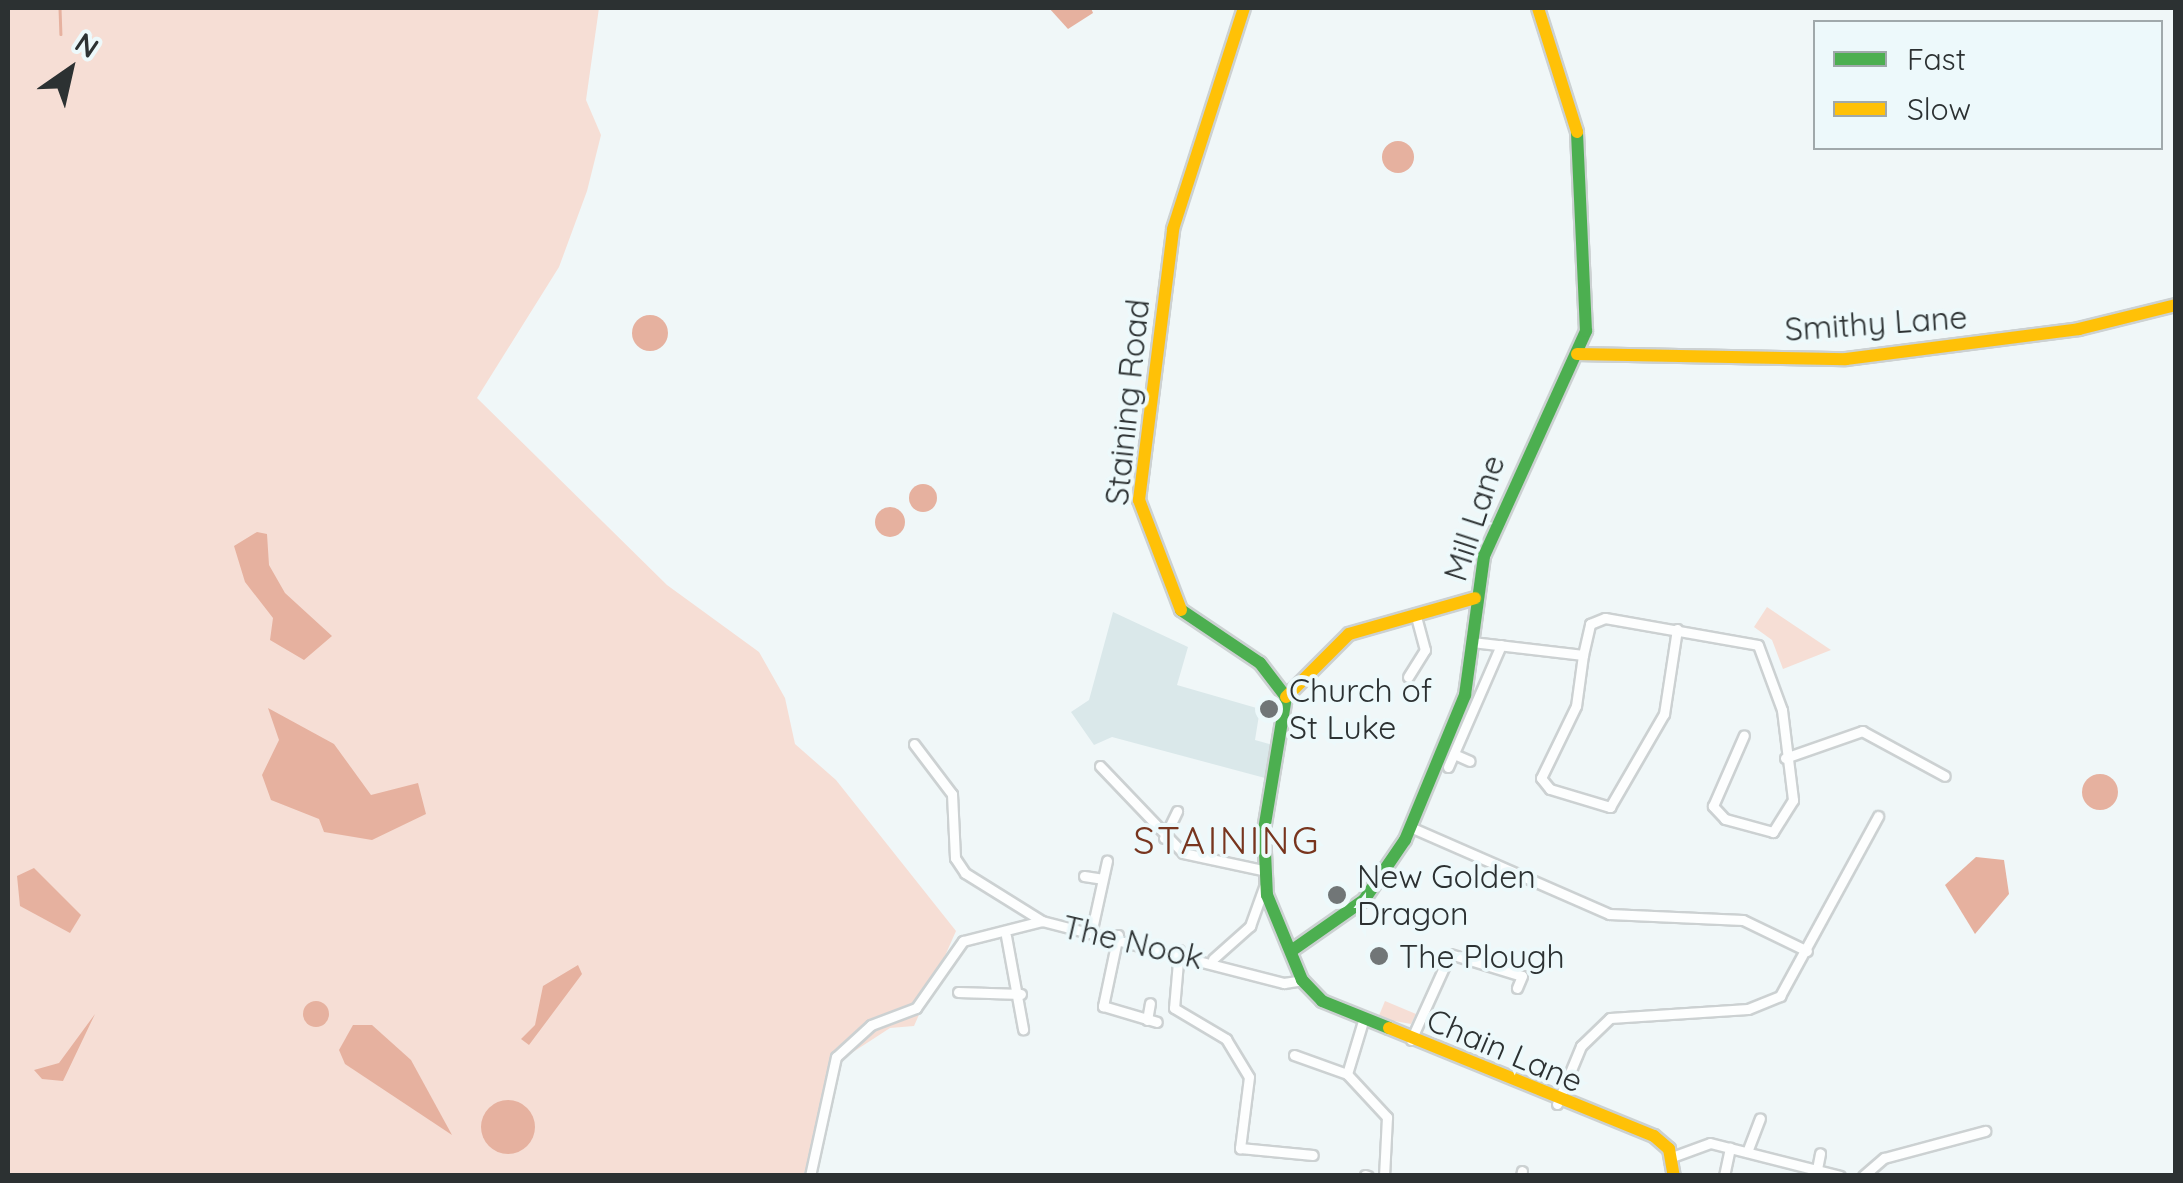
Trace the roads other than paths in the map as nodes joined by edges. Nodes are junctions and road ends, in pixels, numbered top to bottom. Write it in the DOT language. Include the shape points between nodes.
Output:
graph roads {
  1 [pos="1244,8"];
  2 [pos="1538,8"];
  3 [pos="2176,306"];
  4 [pos="1577,354"];
  5 [pos="1475,598"];
  6 [pos="1415,613"];
  7 [pos="1677,629"];
  8 [pos="1472,642"];
  9 [pos="1501,646"];
  10 [pos="1584,655"];
  11 [pos="1408,676"];
  12 [pos="1286,697"];
  13 [pos="1744,735"];
  14 [pos="914,744"];
  15 [pos="1738,746"];
  16 [pos="1752,752"];
  17 [pos="1454,754"];
  18 [pos="1938,756"];
  19 [pos="1785,758"];
  20 [pos="1470,762"];
  21 [pos="1100,766"];
  22 [pos="1448,767"];
  23 [pos="1932,768"];
  24 [pos="1945,776"];
  25 [pos="1177,811"];
  26 [pos="1878,816"];
  27 [pos="1410,827"];
  28 [pos="1164,838"];
  29 [pos="1107,861"];
  30 [pos="1262,870"];
  31 [pos="1084,876"];
  32 [pos="1102,880"];
  33 [pos="1264,887"];
  34 [pos="1042,921"];
  35 [pos="1092,929"];
  36 [pos="1118,935"];
  37 [pos="1006,936"];
  38 [pos="1294,949"];
  39 [pos="1179,950"];
  40 [pos="1806,950"];
  41 [pos="1213,960"];
  42 [pos="1302,980"];
  43 [pos="1517,988"];
  44 [pos="958,992"];
  45 [pos="1021,994"];
  46 [pos="1150,1003"];
  47 [pos="1363,1021"];
  48 [pos="1022,1029"];
  49 [pos="1411,1040"];
  50 [pos="1294,1055"];
  51 [pos="1347,1074"];
  52 [pos="1556,1104"];
  53 [pos="1760,1118"];
  54 [pos="1985,1131"];
  55 [pos="1916,1136"];
  56 [pos="1227,1146"];
  57 [pos="1240,1148"];
  58 [pos="1730,1148"];
  59 [pos="1919,1150"];
  60 [pos="1747,1152"];
  61 [pos="1820,1153"];
  62 [pos="1313,1155"];
  63 [pos="1672,1157"];
  64 [pos="1790,1164"];
  65 [pos="1817,1170"];
  66 [pos="810,1176"];
  67 [pos="1384,1176"];
  68 [pos="1674,1176"];
  69 [pos="1724,1176"];
  70 [pos="1787,1176"];
  71 [pos="1840,1176"];
  72 [pos="1863,1176"];
  1 -- 12 [label="street, Staining Road" via="1173,229 1139,500 1171,603 1260,663"];
  2 -- 4 [label="street, Mill Lane" via="1582,172 1591,298"];
  3 -- 4 [label="street, Smithy Lane" via="2079,329 1846,359"];
  4 -- 5 [label="street, Mill Lane" via="1517,468"];
  5 -- 6 [label="street"];
  5 -- 8 [label="street, Mill Lane"];
  6 -- 11 [label="street" via="1424,650"];
  6 -- 12 [label="street" via="1349,634"];
  7 -- 10 [label="street" via="1598,618"];
  7 -- 10 [label="street" via="1664,714 1610,806 1550,789 1541,778 1576,706"];
  7 -- 19 [label="street" via="1743,638 1764,651"];
  8 -- 9 [label="street"];
  8 -- 27 [label="street, Mill Lane" via="1460,711"];
  9 -- 10 [label="street"];
  9 -- 17 [label="street"];
  12 -- 30 [label="street"];
  13 -- 15 [label="street"];
  14 -- 34 [label="street" via="952,794 955,858 965,873"];
  15 -- 16 [label="street"];
  15 -- 19 [label="street" via="1713,806 1762,832 1781,827 1792,806"];
  17 -- 20 [label="street"];
  17 -- 22 [label="street"];
  18 -- 23 [label="street"];
  19 -- 23 [label="street" via="1862,731"];
  21 -- 28 [label="street"];
  23 -- 24 [label="street"];
  25 -- 28 [label="street"];
  26 -- 40 [label="street"];
  27 -- 38 [label="street, Mill Lane" via="1364,900"];
  27 -- 40 [label="street" via="1609,914 1744,920"];
  28 -- 30 [label="street" via="1202,862"];
  29 -- 32 [label="street"];
  30 -- 33 [label="street"];
  31 -- 32 [label="street"];
  32 -- 35 [label="street"];
  33 -- 38 [label="street"];
  33 -- 41 [label="street" via="1250,926"];
  34 -- 35 [label="street, The Nook"];
  34 -- 37 [label="street, The Nook"];
  35 -- 36 [label="street, The Nook"];
  36 -- 39 [label="street, The Nook"];
  36 -- 46 [label="street" via="1103,1006 1152,1021"];
  37 -- 45 [label="street"];
  37 -- 66 [label="street, The Nook" via="956,946 916,1008 871,1025 836,1057"];
  38 -- 42 [label="street"];
  39 -- 41 [label="street, The Nook"];
  39 -- 57 [label="street" via="1174,1008 1226,1040 1249,1077"];
  40 -- 52 [label="street" via="1788,988 1760,1007 1640,1010 1601,1023 1580,1046"];
  41 -- 42 [label="street, The Nook" via="1284,983"];
  42 -- 47 [label="street, Chain Lane"];
  43 -- 49 [label="street" via="1522,976 1450,954"];
  44 -- 45 [label="street"];
  45 -- 48 [label="street"];
  47 -- 49 [label="street, Chain Lane"];
  47 -- 51 [label="street"];
  49 -- 52 [label="street, Chain Lane"];
  50 -- 51 [label="street"];
  51 -- 67 [label="street" via="1387,1117"];
  52 -- 63 [label="street, Chain Lane" via="1654,1136"];
  53 -- 60 [label="street"];
  54 -- 59 [label="street"];
  55 -- 59 [label="street"];
  56 -- 57 [label="street"];
  57 -- 62 [label="street"];
  58 -- 60 [label="street"];
  58 -- 63 [label="street" via="1710,1144"];
  58 -- 69 [label="street"];
  59 -- 72 [label="street"];
  60 -- 64 [label="street"];
  61 -- 65 [label="street"];
  63 -- 68 [label="street"];
  64 -- 65 [label="street"];
  64 -- 70 [label="street"];
  65 -- 71 [label="street"];
}
